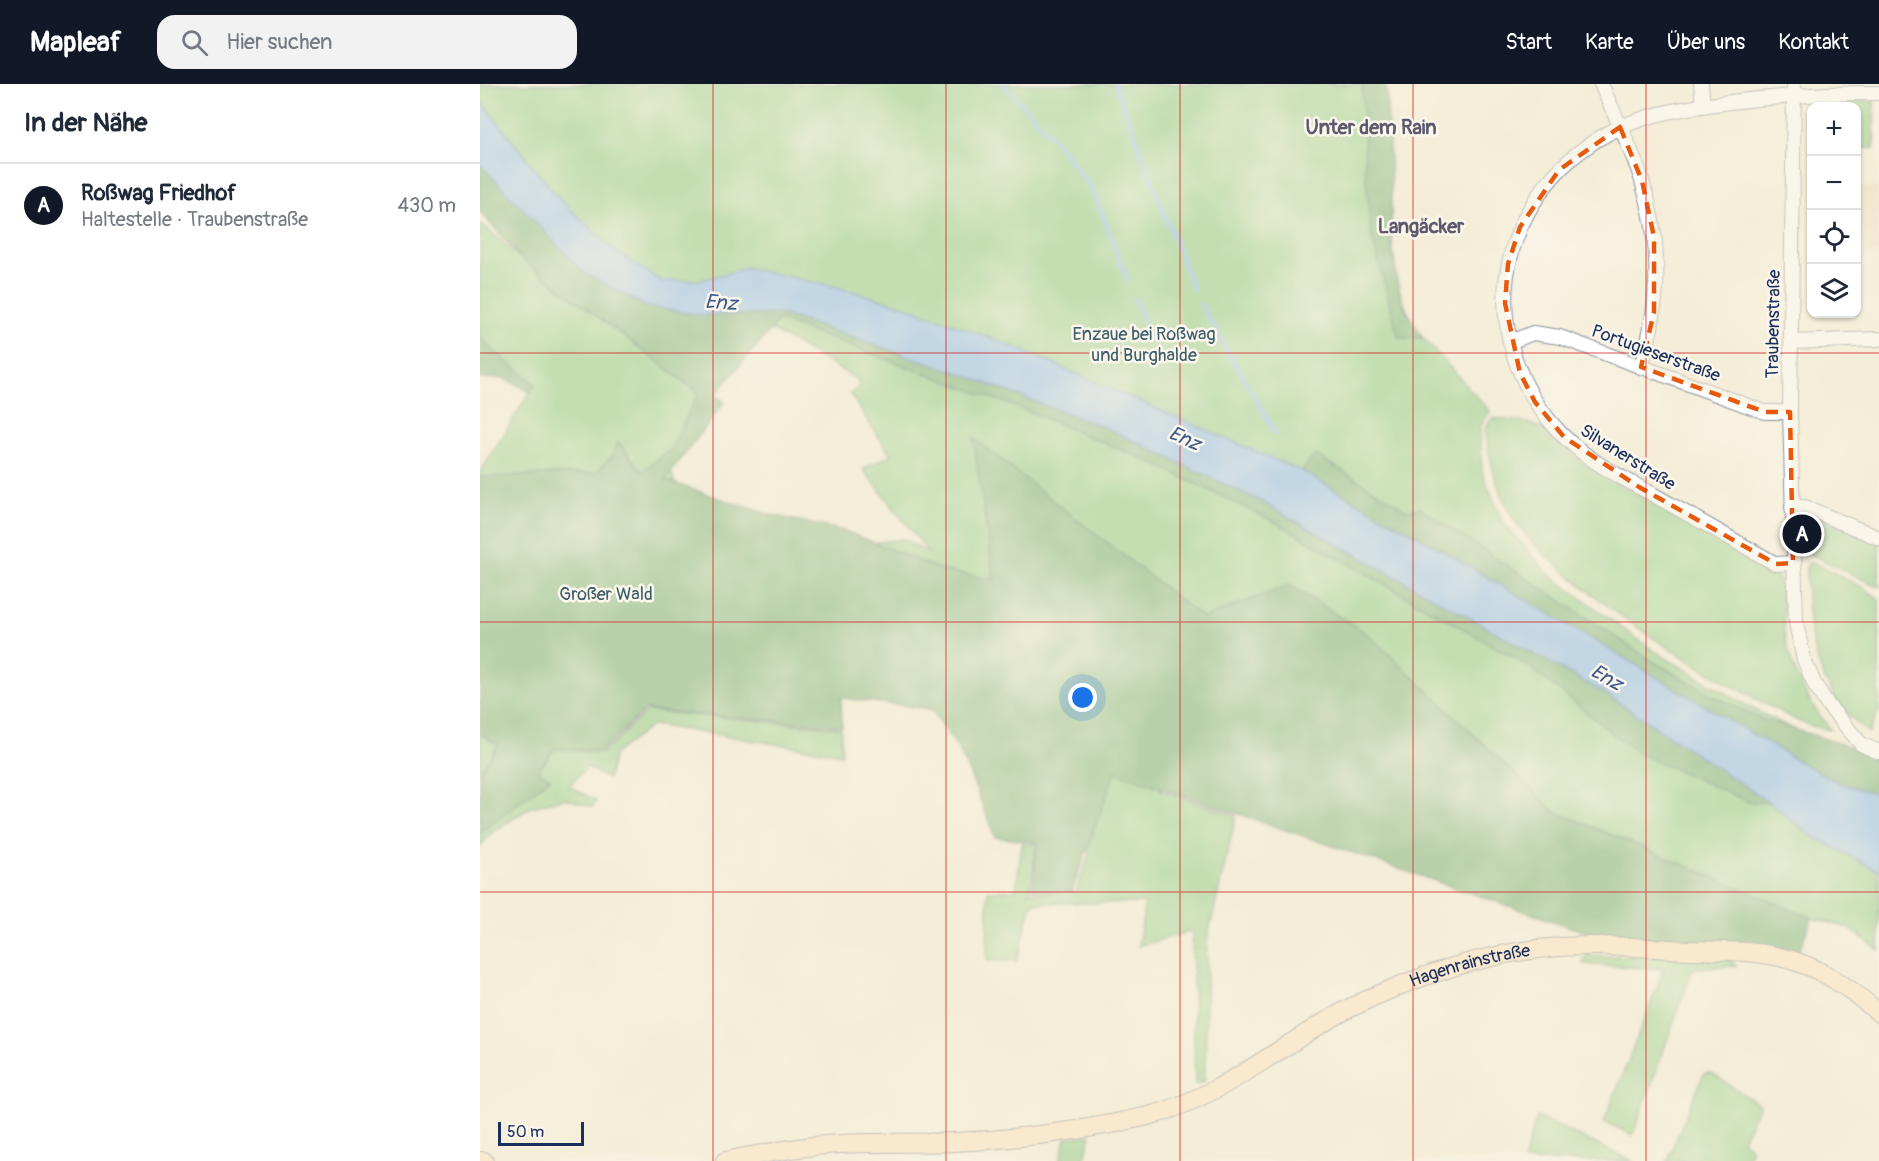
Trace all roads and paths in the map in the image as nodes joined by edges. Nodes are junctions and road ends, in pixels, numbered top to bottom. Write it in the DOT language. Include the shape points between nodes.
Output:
graph roads {
  1 [pos="1601,84"];
  2 [pos="1701,84"];
  3 [pos="1794,89"];
  4 [pos="1879,93"];
  5 [pos="1703,106"];
  6 [pos="1620,127"];
  7 [pos="1879,339"];
  8 [pos="1510,342"];
  9 [pos="1791,342"];
  10 [pos="1641,367"];
  11 [pos="1790,412"];
  12 [pos="1792,507"];
  13 [pos="1879,538"];
  14 [pos="1793,563"];
  15 [pos="1879,752"];
  16 [pos="1879,1013"];
  17 [pos="480,1161"];
  18 [pos="484,1161"];
  19 [pos="725,1161"];
  1 -- 6 [label="street"];
  2 -- 5 [label="street"];
  3 -- 4 [label="street, Silvanerstraße"];
  3 -- 5 [label="street, Silvanerstraße"];
  3 -- 9 [label="street, Traubenstraße"];
  5 -- 6 [label="street, Silvanerstraße" via="1654,115"];
  6 -- 8 [label="street, Silvanerstraße" via="1570,160 1528,210 1513,245 1507,274 1505,303"];
  6 -- 10 [label="street" via="1645,190 1655,246 1654,312"];
  7 -- 9 [label="street"];
  8 -- 10 [label="street, Portugieserstraße" via="1533,333 1546,334"];
  8 -- 14 [label="street, Silvanerstraße" via="1535,402 1575,446 1776,564"];
  9 -- 11 [label="street, Traubenstraße"];
  10 -- 11 [label="street, Portugieserstraße" via="1765,412"];
  11 -- 12 [label="street, Traubenstraße"];
  12 -- 13 [label="street" via="1804,507"];
  12 -- 14 [label="street, Traubenstraße"];
  14 -- 15 [label="street, Traubenstraße" via="1798,635 1814,683 1834,714 1861,744"];
  16 -- 19 [label="street, Hagenrainstraße" via="1829,976 1777,956 1664,948 1544,949 1471,963 1410,982 1354,1006 1189,1103 1145,1116 1079,1129 982,1140 816,1146"];
  17 -- 18 [label="street"];
}
